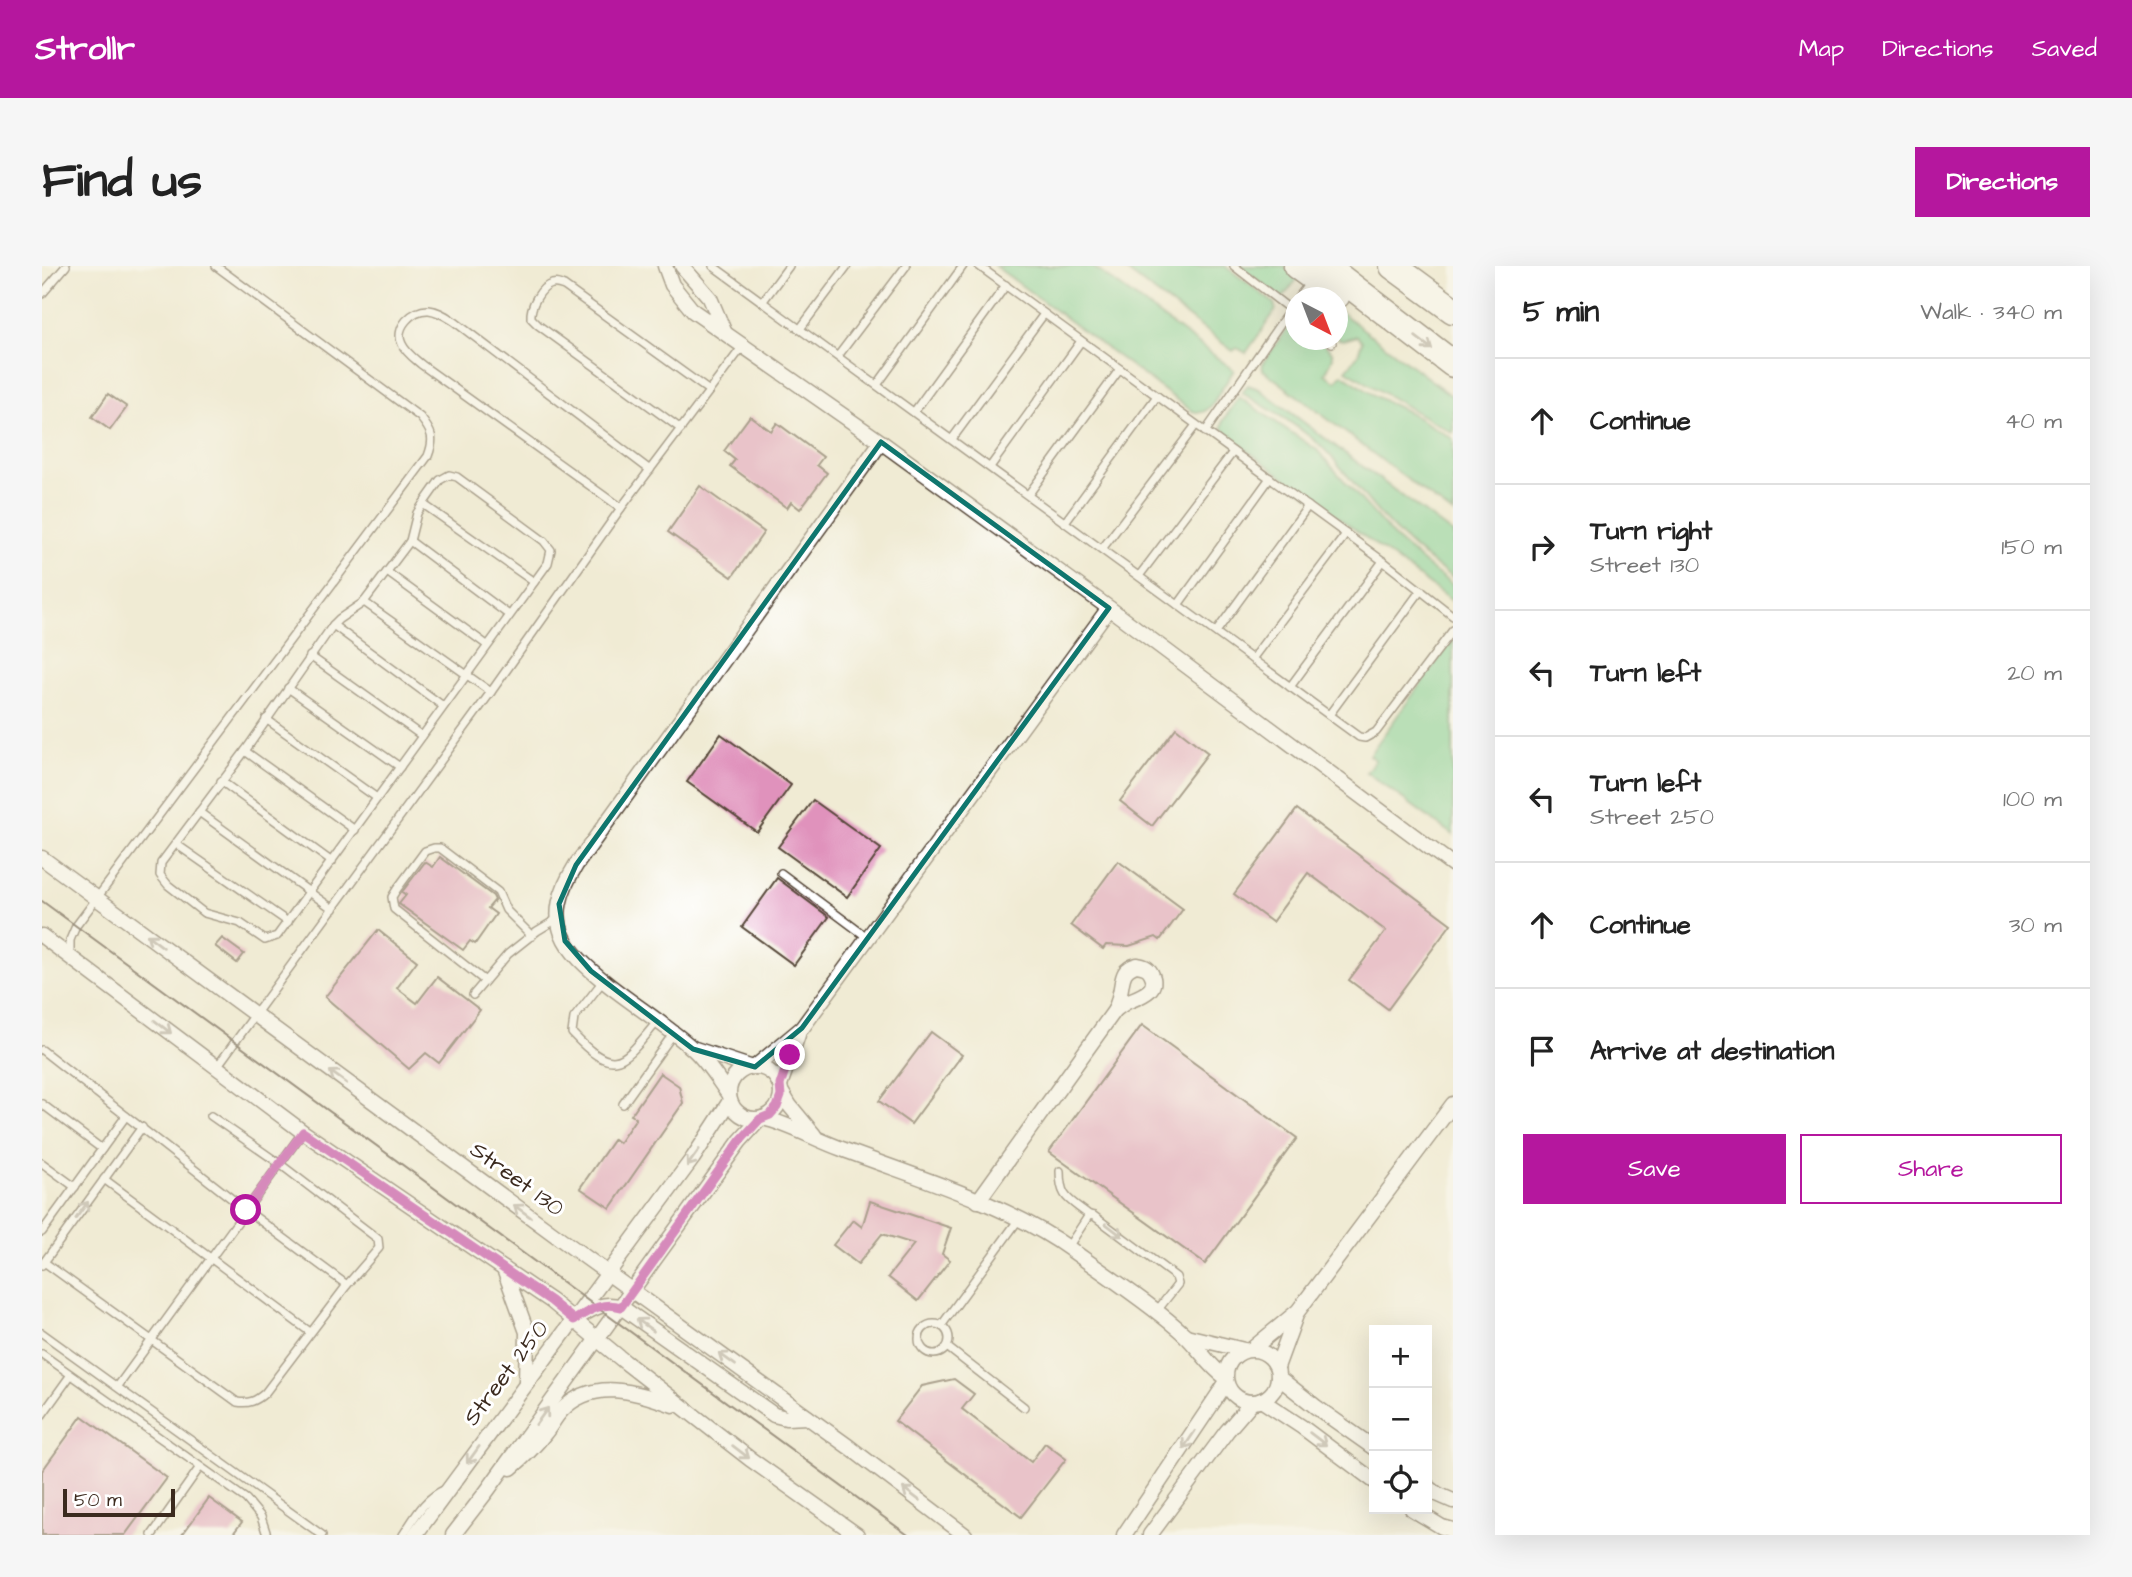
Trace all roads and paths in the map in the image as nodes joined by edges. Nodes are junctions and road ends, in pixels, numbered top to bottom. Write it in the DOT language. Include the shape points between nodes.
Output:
graph roads {
  1 [pos="66,266"];
  2 [pos="216,266"];
  3 [pos="665,266"];
  4 [pos="682,266"];
  5 [pos="713,266"];
  6 [pos="732,266"];
  7 [pos="789,266"];
  8 [pos="847,266"];
  9 [pos="906,266"];
  10 [pos="963,266"];
  11 [pos="979,266"];
  12 [pos="1234,266"];
  13 [pos="1393,266"];
  14 [pos="725,274"];
  15 [pos="1306,282"];
  16 [pos="1006,285"];
  17 [pos="42,294"];
  18 [pos="764,302"];
  19 [pos="1285,306"];
  20 [pos="1453,310"];
  21 [pos="1044,314"];
  22 [pos="1285,322"];
  23 [pos="800,329"];
  24 [pos="724,331"];
  25 [pos="1081,341"];
  26 [pos="743,346"];
  27 [pos="838,356"];
  28 [pos="1453,364"];
  29 [pos="1120,369"];
  30 [pos="877,385"];
  31 [pos="708,390"];
  32 [pos="1157,397"];
  33 [pos="914,412"];
  34 [pos="1196,425"];
  35 [pos="681,429"];
  36 [pos="1205,432"];
  37 [pos="952,439"];
  38 [pos="881,442"];
  39 [pos="1233,452"];
  40 [pos="990,467"];
  41 [pos="650,470"];
  42 [pos="1270,478"];
  43 [pos="1028,495"];
  44 [pos="423,504"];
  45 [pos="1308,506"];
  46 [pos="621,508"];
  47 [pos="1065,522"];
  48 [pos="1346,534"];
  49 [pos="410,541"];
  50 [pos="1102,549"];
  51 [pos="1383,561"];
  52 [pos="387,572"];
  53 [pos="1139,576"];
  54 [pos="534,582"];
  55 [pos="1421,590"];
  56 [pos="364,602"];
  57 [pos="1178,604"];
  58 [pos="1109,608"];
  59 [pos="509,615"];
  60 [pos="1453,616"];
  61 [pos="333,625"];
  62 [pos="1453,630"];
  63 [pos="1216,632"];
  64 [pos="487,645"];
  65 [pos="310,656"];
  66 [pos="1252,659"];
  67 [pos="466,675"];
  68 [pos="1290,687"];
  69 [pos="288,688"];
  70 [pos="491,692"];
  71 [pos="443,706"];
  72 [pos="1329,715"];
  73 [pos="266,719"];
  74 [pos="422,736"];
  75 [pos="244,751"];
  76 [pos="400,767"];
  77 [pos="221,781"];
  78 [pos="377,798"];
  79 [pos="199,812"];
  80 [pos="355,830"];
  81 [pos="176,844"];
  82 [pos="42,858"];
  83 [pos="332,862"];
  84 [pos="1453,865"];
  85 [pos="781,873"];
  86 [pos="310,892"];
  87 [pos="97,898"];
  88 [pos="333,909"];
  89 [pos="558,918"];
  90 [pos="288,922"];
  91 [pos="42,936"];
  92 [pos="532,936"];
  93 [pos="868,937"];
  94 [pos="70,956"];
  95 [pos="485,981"];
  96 [pos="603,981"];
  97 [pos="474,995"];
  98 [pos="1115,1010"];
  99 [pos="255,1015"];
  100 [pos="657,1022"];
  101 [pos="802,1028"];
  102 [pos="673,1034"];
  103 [pos="693,1049"];
  104 [pos="42,1050"];
  105 [pos="753,1067"];
  106 [pos="216,1068"];
  107 [pos="780,1088"];
  108 [pos="729,1098"];
  109 [pos="42,1104"];
  110 [pos="623,1104"];
  111 [pos="1453,1104"];
  112 [pos="126,1116"];
  113 [pos="211,1116"];
  114 [pos="761,1119"];
  115 [pos="142,1128"];
  116 [pos="303,1132"];
  117 [pos="815,1136"];
  118 [pos="102,1149"];
  119 [pos="42,1163"];
  120 [pos="279,1164"];
  121 [pos="1060,1171"];
  122 [pos="104,1179"];
  123 [pos="75,1187"];
  124 [pos="978,1201"];
  125 [pos="246,1210"];
  126 [pos="1089,1215"];
  127 [pos="1019,1219"];
  128 [pos="45,1221"];
  129 [pos="42,1232"];
  130 [pos="1068,1247"];
  131 [pos="211,1259"];
  132 [pos="43,1264"];
  133 [pos="503,1268"];
  134 [pos="608,1273"];
  135 [pos="347,1285"];
  136 [pos="633,1290"];
  137 [pos="621,1307"];
  138 [pos="1298,1311"];
  139 [pos="1156,1312"];
  140 [pos="574,1320"];
  141 [pos="942,1326"];
  142 [pos="42,1332"];
  143 [pos="310,1332"];
  144 [pos="1186,1336"];
  145 [pos="597,1339"];
  146 [pos="151,1340"];
  147 [pos="947,1347"];
  148 [pos="1248,1350"];
  149 [pos="42,1354"];
  150 [pos="1277,1372"];
  151 [pos="70,1376"];
  152 [pos="1226,1380"];
  153 [pos="526,1383"];
  154 [pos="118,1386"];
  155 [pos="1257,1401"];
  156 [pos="1024,1407"];
  157 [pos="687,1410"];
  158 [pos="42,1415"];
  159 [pos="807,1417"];
  160 [pos="1369,1444"];
  161 [pos="200,1467"];
  162 [pos="1369,1478"];
  163 [pos="450,1488"];
  164 [pos="1432,1490"];
  165 [pos="487,1491"];
  166 [pos="1453,1501"];
  167 [pos="1420,1514"];
  168 [pos="1453,1531"];
  169 [pos="152,1535"];
  170 [pos="267,1535"];
  171 [pos="322,1535"];
  172 [pos="403,1535"];
  173 [pos="415,1535"];
  174 [pos="453,1535"];
  175 [pos="857,1535"];
  176 [pos="965,1535"];
  177 [pos="1124,1535"];
  178 [pos="1150,1535"];
  1 -- 17 [label="lane"];
  2 -- 87 [label="lane" via="420,417 433,444 428,457"];
  3 -- 24 [label="street" via="672,285 693,311"];
  4 -- 24 [label="street" via="710,298"];
  5 -- 14 [label="lane"];
  6 -- 14 [label="lane"];
  7 -- 18 [label="lane"];
  8 -- 23 [label="lane"];
  9 -- 27 [label="lane"];
  10 -- 30 [label="lane"];
  11 -- 16 [label="lane"];
  12 -- 19 [label="lane"];
  13 -- 20 [label="highway"];
  14 -- 18 [label="lane"];
  15 -- 28 [label="highway, one-way" via="1396,321"];
  16 -- 21 [label="lane"];
  16 -- 33 [label="lane"];
  18 -- 23 [label="lane"];
  21 -- 25 [label="lane"];
  21 -- 37 [label="lane"];
  22 -- 36 [label="lane"];
  23 -- 27 [label="lane"];
  24 -- 26 [label="street"];
  25 -- 29 [label="lane"];
  25 -- 40 [label="lane"];
  26 -- 31 [label="lane"];
  26 -- 38 [label="street"];
  27 -- 30 [label="lane"];
  29 -- 32 [label="lane"];
  29 -- 43 [label="lane"];
  30 -- 33 [label="lane"];
  31 -- 35 [label="lane"];
  31 -- 35 [label="lane" via="564,286 545,287 532,306 531,318"];
  32 -- 34 [label="lane"];
  32 -- 47 [label="lane"];
  33 -- 37 [label="lane"];
  34 -- 36 [label="lane"];
  34 -- 50 [label="lane"];
  35 -- 41 [label="lane"];
  36 -- 39 [label="lane"];
  37 -- 40 [label="lane"];
  38 -- 58 [label="street"];
  38 -- 89 [label="street" via="576,865 562,891"];
  39 -- 42 [label="lane"];
  39 -- 53 [label="lane"];
  40 -- 43 [label="lane"];
  41 -- 46 [label="lane"];
  41 -- 46 [label="lane" via="455,322 427,310 405,322 401,343 422,365"];
  42 -- 45 [label="lane"];
  42 -- 57 [label="lane"];
  43 -- 47 [label="lane"];
  44 -- 49 [label="lane"];
  44 -- 54 [label="lane"];
  44 -- 54 [label="lane" via="445,477 457,477 550,546 548,563"];
  45 -- 48 [label="lane"];
  45 -- 63 [label="lane"];
  46 -- 70 [label="lane"];
  47 -- 50 [label="lane"];
  48 -- 51 [label="lane"];
  48 -- 66 [label="lane"];
  49 -- 52 [label="lane"];
  49 -- 59 [label="lane"];
  50 -- 53 [label="lane"];
  51 -- 55 [label="lane"];
  51 -- 68 [label="lane"];
  52 -- 56 [label="lane"];
  52 -- 64 [label="lane"];
  53 -- 57 [label="lane"];
  54 -- 59 [label="lane"];
  55 -- 60 [label="lane"];
  55 -- 72 [label="lane"];
  56 -- 61 [label="lane"];
  56 -- 67 [label="lane"];
  57 -- 63 [label="lane"];
  58 -- 84 [label="street"];
  58 -- 93 [label="street"];
  59 -- 64 [label="lane"];
  61 -- 65 [label="lane"];
  61 -- 71 [label="lane"];
  62 -- 72 [label="lane" via="1372,735 1359,737"];
  63 -- 66 [label="lane"];
  64 -- 67 [label="lane"];
  65 -- 69 [label="lane"];
  65 -- 74 [label="lane"];
  66 -- 68 [label="lane"];
  67 -- 70 [label="lane"];
  67 -- 71 [label="lane"];
  68 -- 72 [label="lane"];
  69 -- 73 [label="lane"];
  69 -- 76 [label="lane"];
  70 -- 88 [label="lane"];
  71 -- 74 [label="lane"];
  73 -- 75 [label="lane"];
  73 -- 78 [label="lane"];
  74 -- 76 [label="lane"];
  75 -- 77 [label="lane"];
  75 -- 80 [label="lane"];
  76 -- 78 [label="lane"];
  77 -- 79 [label="lane"];
  77 -- 83 [label="lane"];
  78 -- 80 [label="lane"];
  79 -- 81 [label="lane"];
  79 -- 86 [label="lane"];
  80 -- 83 [label="lane"];
  81 -- 90 [label="lane"];
  81 -- 90 [label="lane" via="161,863 160,875 204,913 240,923 265,940 277,936"];
  82 -- 87 [label="street, Street 130"];
  83 -- 86 [label="lane"];
  85 -- 93 [label="lane"];
  86 -- 88 [label="lane"];
  86 -- 90 [label="lane"];
  87 -- 94 [label="lane" via="76,926"];
  99 -- 87 [label="street, Street 130, one-way"];
  88 -- 99 [label="lane"];
  89 -- 92 [label="lane"];
  89 -- 96 [label="street" via="570,950"];
  91 -- 94 [label="street"];
  92 -- 95 [label="lane" via="508,954"];
  92 -- 95 [label="lane" via="506,910 498,892 440,848 425,851 397,889 394,909"];
  93 -- 101 [label="street"];
  94 -- 106 [label="street, one-way"];
  95 -- 97 [label="lane"];
  96 -- 100 [label="street"];
  96 -- 100 [label="lane" via="574,1018 572,1033 581,1042 607,1061 621,1060"];
  98 -- 124 [label="street"];
  99 -- 106 [label="lane"];
  134 -- 99 [label="street, Street 130, one-way"];
  100 -- 102 [label="street"];
  101 -- 105 [label="street"];
  101 -- 107 [label="street"];
  102 -- 103 [label="street"];
  102 -- 110 [label="lane"];
  103 -- 105 [label="street"];
  103 -- 108 [label="street"];
  104 -- 112 [label="lane"];
  105 -- 107 [label="street" via="771,1072"];
  105 -- 108 [label="street" via="736,1075"];
  106 -- 116 [label="street"];
  107 -- 114 [label="street" via="777,1107"];
  107 -- 117 [label="street"];
  108 -- 114 [label="street" via="744,1117"];
  108 -- 134 [label="street, Street 250, one-way" via="708,1138"];
  109 -- 118 [label="lane"];
  111 -- 138 [label="street"];
  112 -- 115 [label="lane"];
  112 -- 118 [label="lane"];
  113 -- 120 [label="lane"];
  114 -- 117 [label="street"];
  114 -- 136 [label="street" via="740,1141"];
  115 -- 122 [label="lane"];
  115 -- 125 [label="lane"];
  116 -- 120 [label="lane"];
  116 -- 133 [label="street"];
  117 -- 124 [label="street"];
  118 -- 123 [label="lane"];
  119 -- 123 [label="lane"];
  120 -- 125 [label="lane"];
  120 -- 135 [label="lane" via="378,1239 379,1248"];
  121 -- 126 [label="lane" via="1063,1194"];
  122 -- 131 [label="lane"];
  132 -- 122 [label="lane, one-way"];
  123 -- 128 [label="lane"];
  124 -- 127 [label="street"];
  125 -- 131 [label="lane"];
  125 -- 135 [label="lane"];
  126 -- 130 [label="lane"];
  126 -- 139 [label="lane, one-way" via="1176,1277 1178,1284"];
  127 -- 130 [label="street"];
  127 -- 141 [label="lane"];
  128 -- 129 [label="lane"];
  130 -- 139 [label="street"];
  131 -- 143 [label="lane"];
  131 -- 146 [label="lane"];
  132 -- 146 [label="lane"];
  133 -- 140 [label="street"];
  133 -- 153 [label="street" via="527,1332"];
  134 -- 136 [label="street, Street 130"];
  134 -- 140 [label="street, Street 250"];
  135 -- 143 [label="lane"];
  136 -- 137 [label="street"];
  159 -- 136 [label="street, Street 130, one-way"];
  137 -- 140 [label="street" via="607,1304"];
  137 -- 145 [label="street"];
  159 -- 137 [label="street, one-way" via="774,1415"];
  138 -- 148 [label="street"];
  138 -- 150 [label="street"];
  139 -- 144 [label="street"];
  140 -- 145 [label="street"];
  140 -- 153 [label="street, Street 250"];
  141 -- 147 [label="lane" via="948,1335"];
  141 -- 147 [label="lane" via="925,1328 919,1343 932,1354"];
  142 -- 154 [label="lane"];
  143 -- 146 [label="lane" via="265,1393 244,1404"];
  144 -- 148 [label="street"];
  144 -- 152 [label="street"];
  145 -- 157 [label="street"];
  165 -- 145 [label="street, one-way"];
  146 -- 154 [label="lane"];
  147 -- 156 [label="lane"];
  148 -- 150 [label="street" via="1269,1356"];
  148 -- 152 [label="street" via="1230,1362"];
  149 -- 151 [label="lane"];
  150 -- 155 [label="street" via="1273,1391"];
  150 -- 160 [label="street"];
  151 -- 158 [label="lane"];
  151 -- 161 [label="lane"];
  152 -- 155 [label="street" via="1234,1395"];
  152 -- 177 [label="street, one-way"];
  153 -- 163 [label="street, Street 250, one-way"];
  154 -- 171 [label="lane"];
  155 -- 162 [label="street, one-way" via="1302,1427"];
  155 -- 178 [label="street" via="1227,1431"];
  157 -- 165 [label="street" via="629,1391 584,1396 562,1410 528,1453"];
  157 -- 175 [label="street, one-way"];
  176 -- 159 [label="street, Street 130, one-way"];
  161 -- 169 [label="lane"];
  161 -- 170 [label="lane" via="253,1506"];
  163 -- 172 [label="lane" via="421,1507"];
  163 -- 173 [label="street, Street 250"];
  164 -- 166 [label="street"];
  165 -- 174 [label="street"];
  167 -- 168 [label="street"];
}
